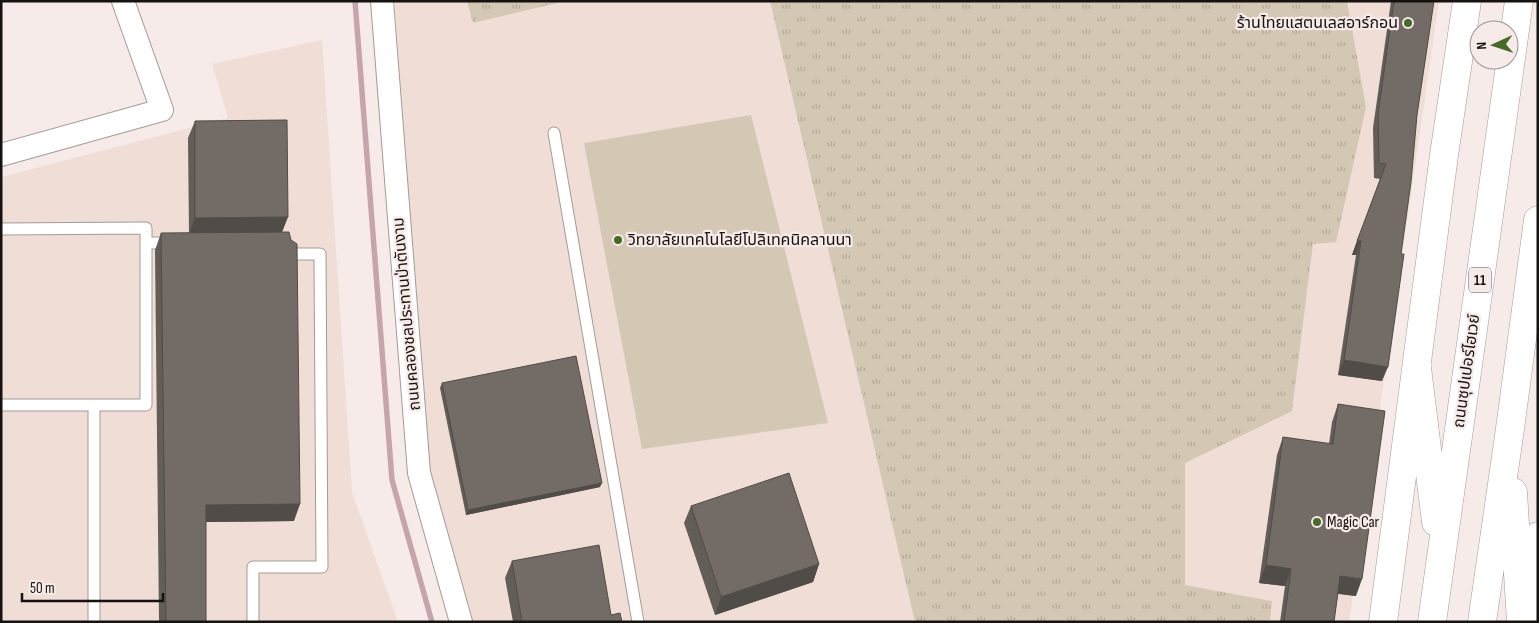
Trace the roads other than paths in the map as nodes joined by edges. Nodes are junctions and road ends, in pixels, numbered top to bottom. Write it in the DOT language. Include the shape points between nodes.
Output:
graph roads {
  1 [pos="123,1"];
  2 [pos="382,1"];
  3 [pos="1467,1"];
  4 [pos="1519,1"];
  5 [pos="554,133"];
  6 [pos="1,155"];
  7 [pos="1538,220"];
  8 [pos="1,229"];
  9 [pos="281,242"];
  10 [pos="146,243"];
  11 [pos="184,243"];
  12 [pos="1417,368"];
  13 [pos="1,405"];
  14 [pos="94,405"];
  15 [pos="1509,436"];
  16 [pos="1538,536"];
  17 [pos="1441,558"];
  18 [pos="94,622"];
  19 [pos="253,622"];
  20 [pos="461,622"];
  21 [pos="638,622"];
  22 [pos="1382,622"];
  23 [pos="1432,622"];
  24 [pos="1482,622"];
  25 [pos="1523,622"];
  1 -- 6 [label="street" via="162,110"];
  2 -- 20 [label="street, ถนนคลองชลประทานป่าตันงาม" via="420,473"];
  3 -- 12 [label="main road"];
  4 -- 17 [label="main road, ถนนซุปเปอร์ไฮเวย์ / 11"];
  5 -- 21 [label="lane"];
  7 -- 15 [label="main road"];
  8 -- 10 [label="lane" via="146,228"];
  9 -- 19 [label="lane" via="290,242 291,254 320,254 322,567 253,567"];
  10 -- 11 [label="lane"];
  10 -- 14 [label="lane" via="146,405"];
  12 -- 17 [label="main road"];
  12 -- 22 [label="main road"];
  13 -- 14 [label="lane"];
  14 -- 18 [label="lane"];
  15 -- 24 [label="main road"];
  15 -- 25 [label="main road"];
  16 -- 25 [label="main road"];
  17 -- 23 [label="main road, ถนนซุปเปอร์ไฮเวย์ / 11"];
}
